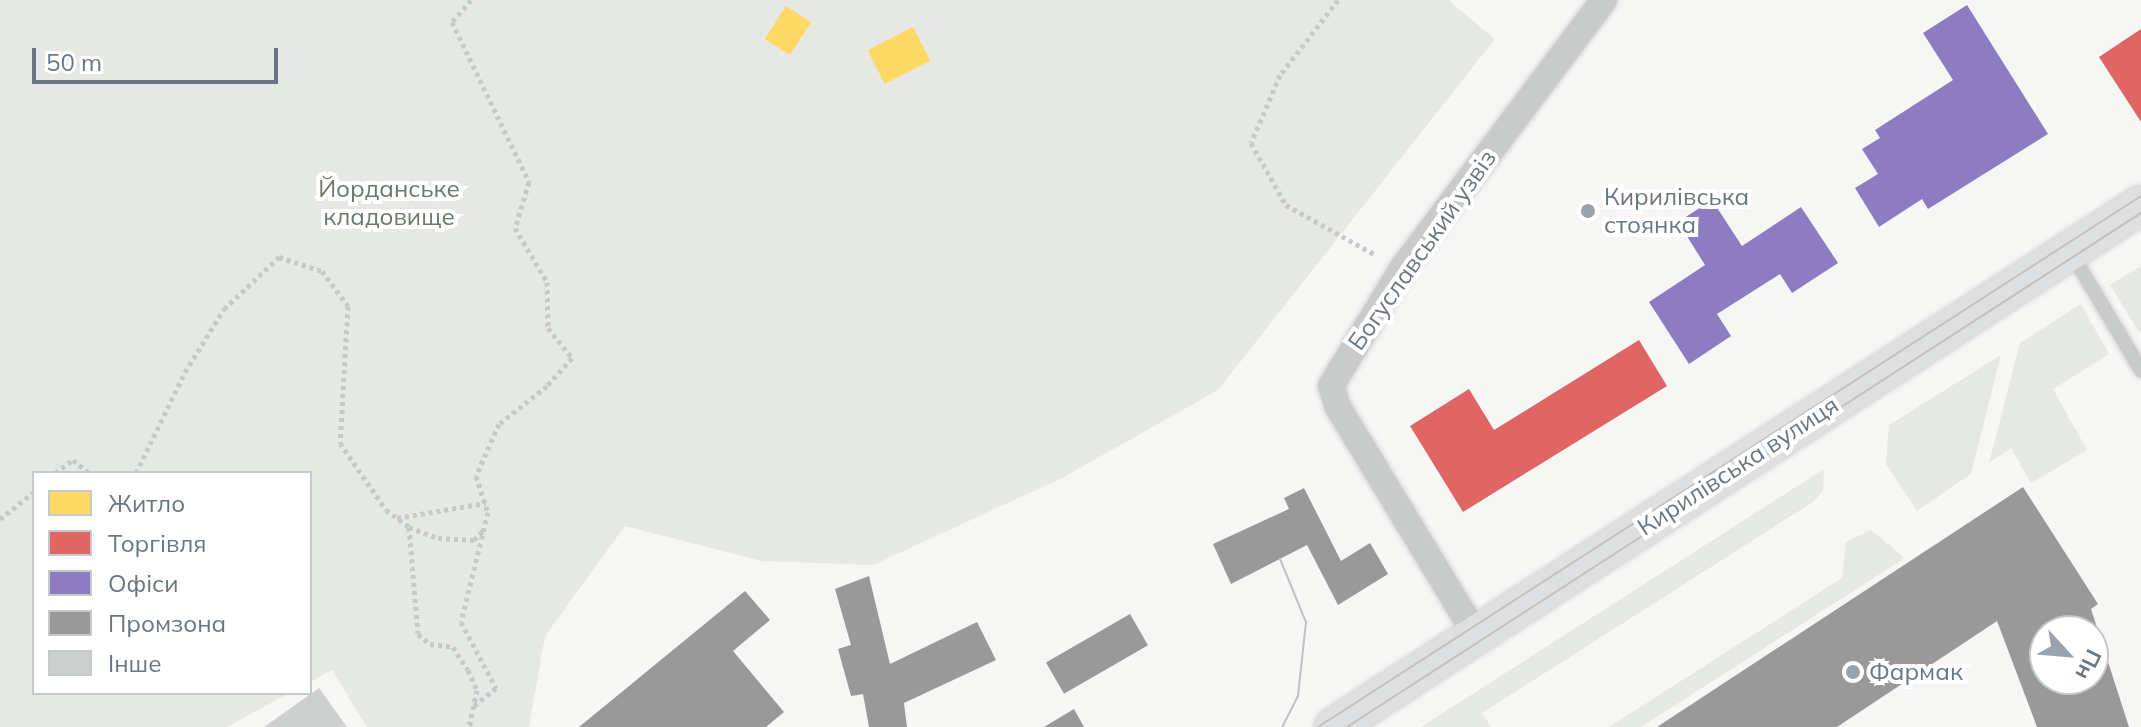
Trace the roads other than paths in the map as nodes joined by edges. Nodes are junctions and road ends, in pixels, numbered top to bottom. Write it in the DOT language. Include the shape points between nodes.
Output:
graph roads {
  1 [pos="1604,0"];
  2 [pos="2141,205"];
  3 [pos="2070,250"];
  4 [pos="2141,370"];
  5 [pos="1476,635"];
  6 [pos="1334,727"];
  1 -- 5 [label="street, Богуславський узвіз" via="1402,269 1337,372 1332,395"];
  2 -- 3 [label="main road, Кирилівська вулиця"];
  3 -- 4 [label="lane"];
  3 -- 5 [label="main road, Кирилівська вулиця"];
  5 -- 6 [label="main road, Кирилівська вулиця"];
}
